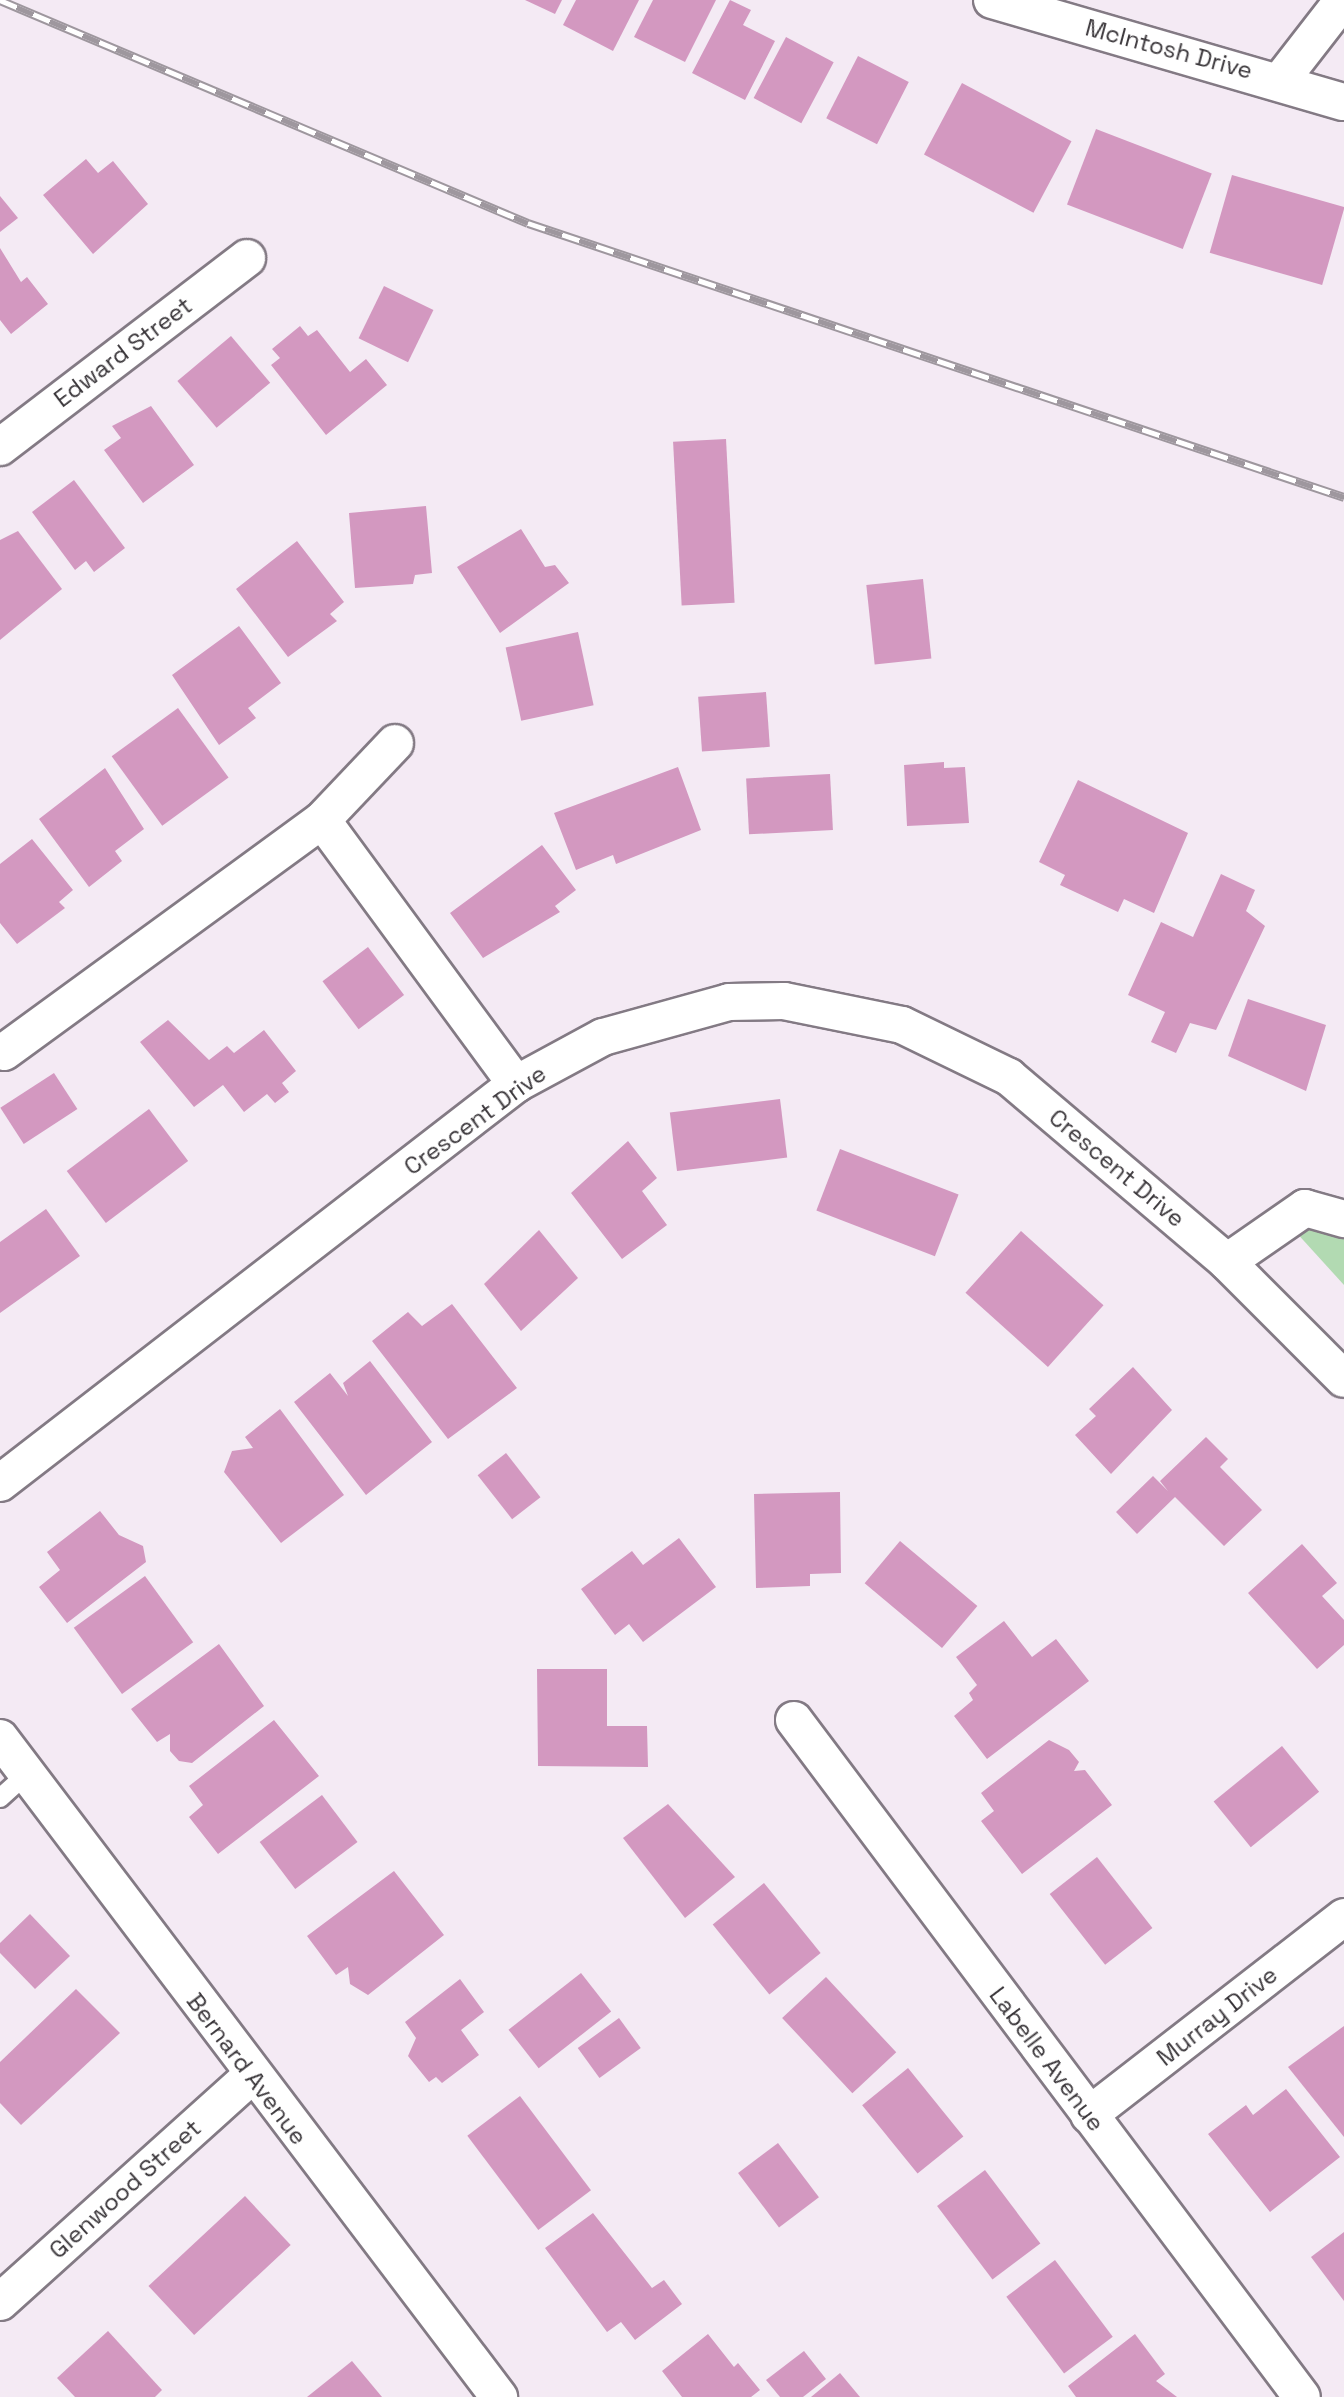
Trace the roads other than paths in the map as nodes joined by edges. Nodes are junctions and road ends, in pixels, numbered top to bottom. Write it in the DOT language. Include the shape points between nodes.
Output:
graph roads {
  1 [pos="992,0"];
  2 [pos="1343,0"];
  3 [pos="1281,80"];
  4 [pos="1344,102"];
  5 [pos="247,258"];
  6 [pos="0,447"];
  7 [pos="395,743"];
  8 [pos="322,820"];
  9 [pos="4,1052"];
  10 [pos="516,1084"];
  11 [pos="1344,1219"];
  12 [pos="1227,1262"];
  13 [pos="1344,1379"];
  14 [pos="0,1483"];
  15 [pos="794,1720"];
  16 [pos="0,1738"];
  17 [pos="27,1774"];
  18 [pos="0,1798"];
  19 [pos="1344,1917"];
  20 [pos="251,2076"];
  21 [pos="1089,2115"];
  22 [pos="0,2302"];
  23 [pos="499,2397"];
  24 [pos="1302,2397"];
  1 -- 3 [label="street, McIntosh Drive"];
  2 -- 3 [label="street"];
  3 -- 4 [label="street, McIntosh Drive"];
  5 -- 6 [label="street, Edward Street"];
  7 -- 8 [label="street"];
  8 -- 9 [label="street"];
  8 -- 10 [label="street"];
  10 -- 12 [label="street, Crescent Drive" via="603,1037 717,1005 784,1001 844,1010 958,1047 1009,1077"];
  10 -- 14 [label="street, Crescent Drive"];
  11 -- 12 [label="street" via="1305,1208"];
  12 -- 13 [label="street, Crescent Drive"];
  15 -- 21 [label="street, Labelle Avenue"];
  16 -- 17 [label="street, Bernard Avenue"];
  17 -- 18 [label="lane"];
  17 -- 20 [label="street, Bernard Avenue"];
  19 -- 21 [label="street, Murray Drive"];
  20 -- 22 [label="street, Glenwood Street"];
  20 -- 23 [label="street, Bernard Avenue"];
  21 -- 24 [label="street, Labelle Avenue"];
}
